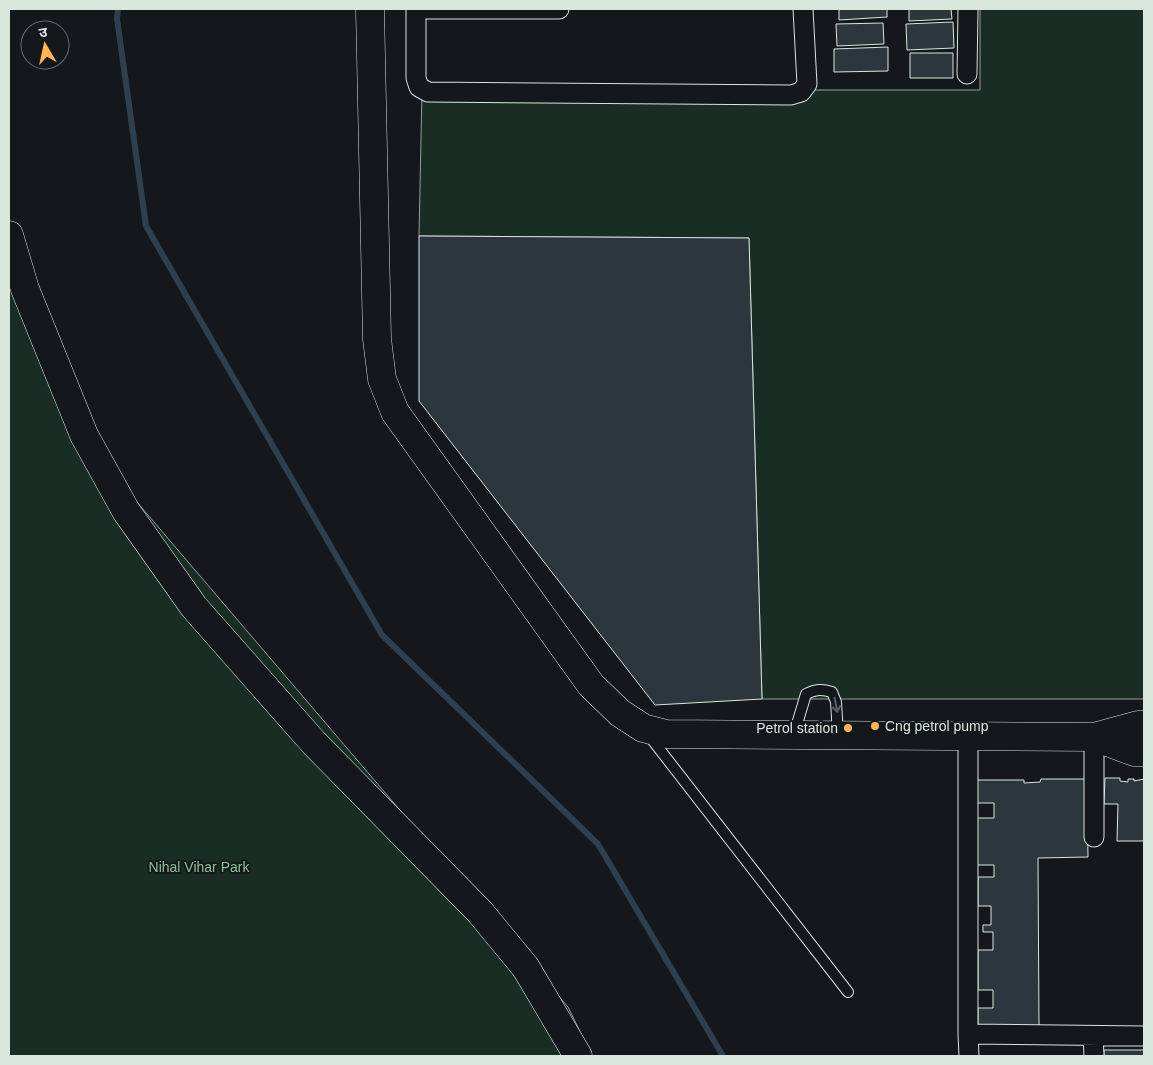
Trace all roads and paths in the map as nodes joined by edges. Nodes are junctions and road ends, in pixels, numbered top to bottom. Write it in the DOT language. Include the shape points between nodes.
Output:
graph roads {
  1 [pos="370,9"];
  2 [pos="416,9"];
  3 [pos="560,9"];
  4 [pos="803,9"];
  5 [pos="968,9"];
  6 [pos="967,74"];
  7 [pos="9,235"];
  8 [pos="1144,725"];
  9 [pos="643,728"];
  10 [pos="794,735"];
  11 [pos="838,735"];
  12 [pos="968,736"];
  13 [pos="1094,737"];
  14 [pos="1144,752"];
  15 [pos="1094,837"];
  16 [pos="848,992"];
  17 [pos="968,1034"];
  18 [pos="1093,1036"];
  19 [pos="1144,1036"];
  20 [pos="578,1056"];
  21 [pos="968,1056"];
  22 [pos="1094,1056"];
  1 -- 9 [label="street" via="377,339 382,379 395,412 591,685 620,713"];
  2 -- 3 [label="street"];
  2 -- 4 [label="street" via="416,78 419,87 428,92 791,95 801,92 807,84"];
  5 -- 6 [label="street"];
  7 -- 20 [label="street" via="25,289 84,435 126,512 194,607 314,743 480,912 526,968"];
  8 -- 13 [label="street"];
  9 -- 10 [label="street" via="666,734"];
  9 -- 16 [label="lane"];
  10 -- 11 [label="street"];
  10 -- 11 [label="lane, one-way" via="806,694 823,689 832,692 836,702"];
  11 -- 12 [label="street"];
  12 -- 13 [label="street"];
  12 -- 17 [label="street"];
  13 -- 14 [label="street" via="1134,752"];
  13 -- 15 [label="street"];
  17 -- 18 [label="street"];
  17 -- 21 [label="street"];
  18 -- 19 [label="street"];
  18 -- 22 [label="street"];
}
